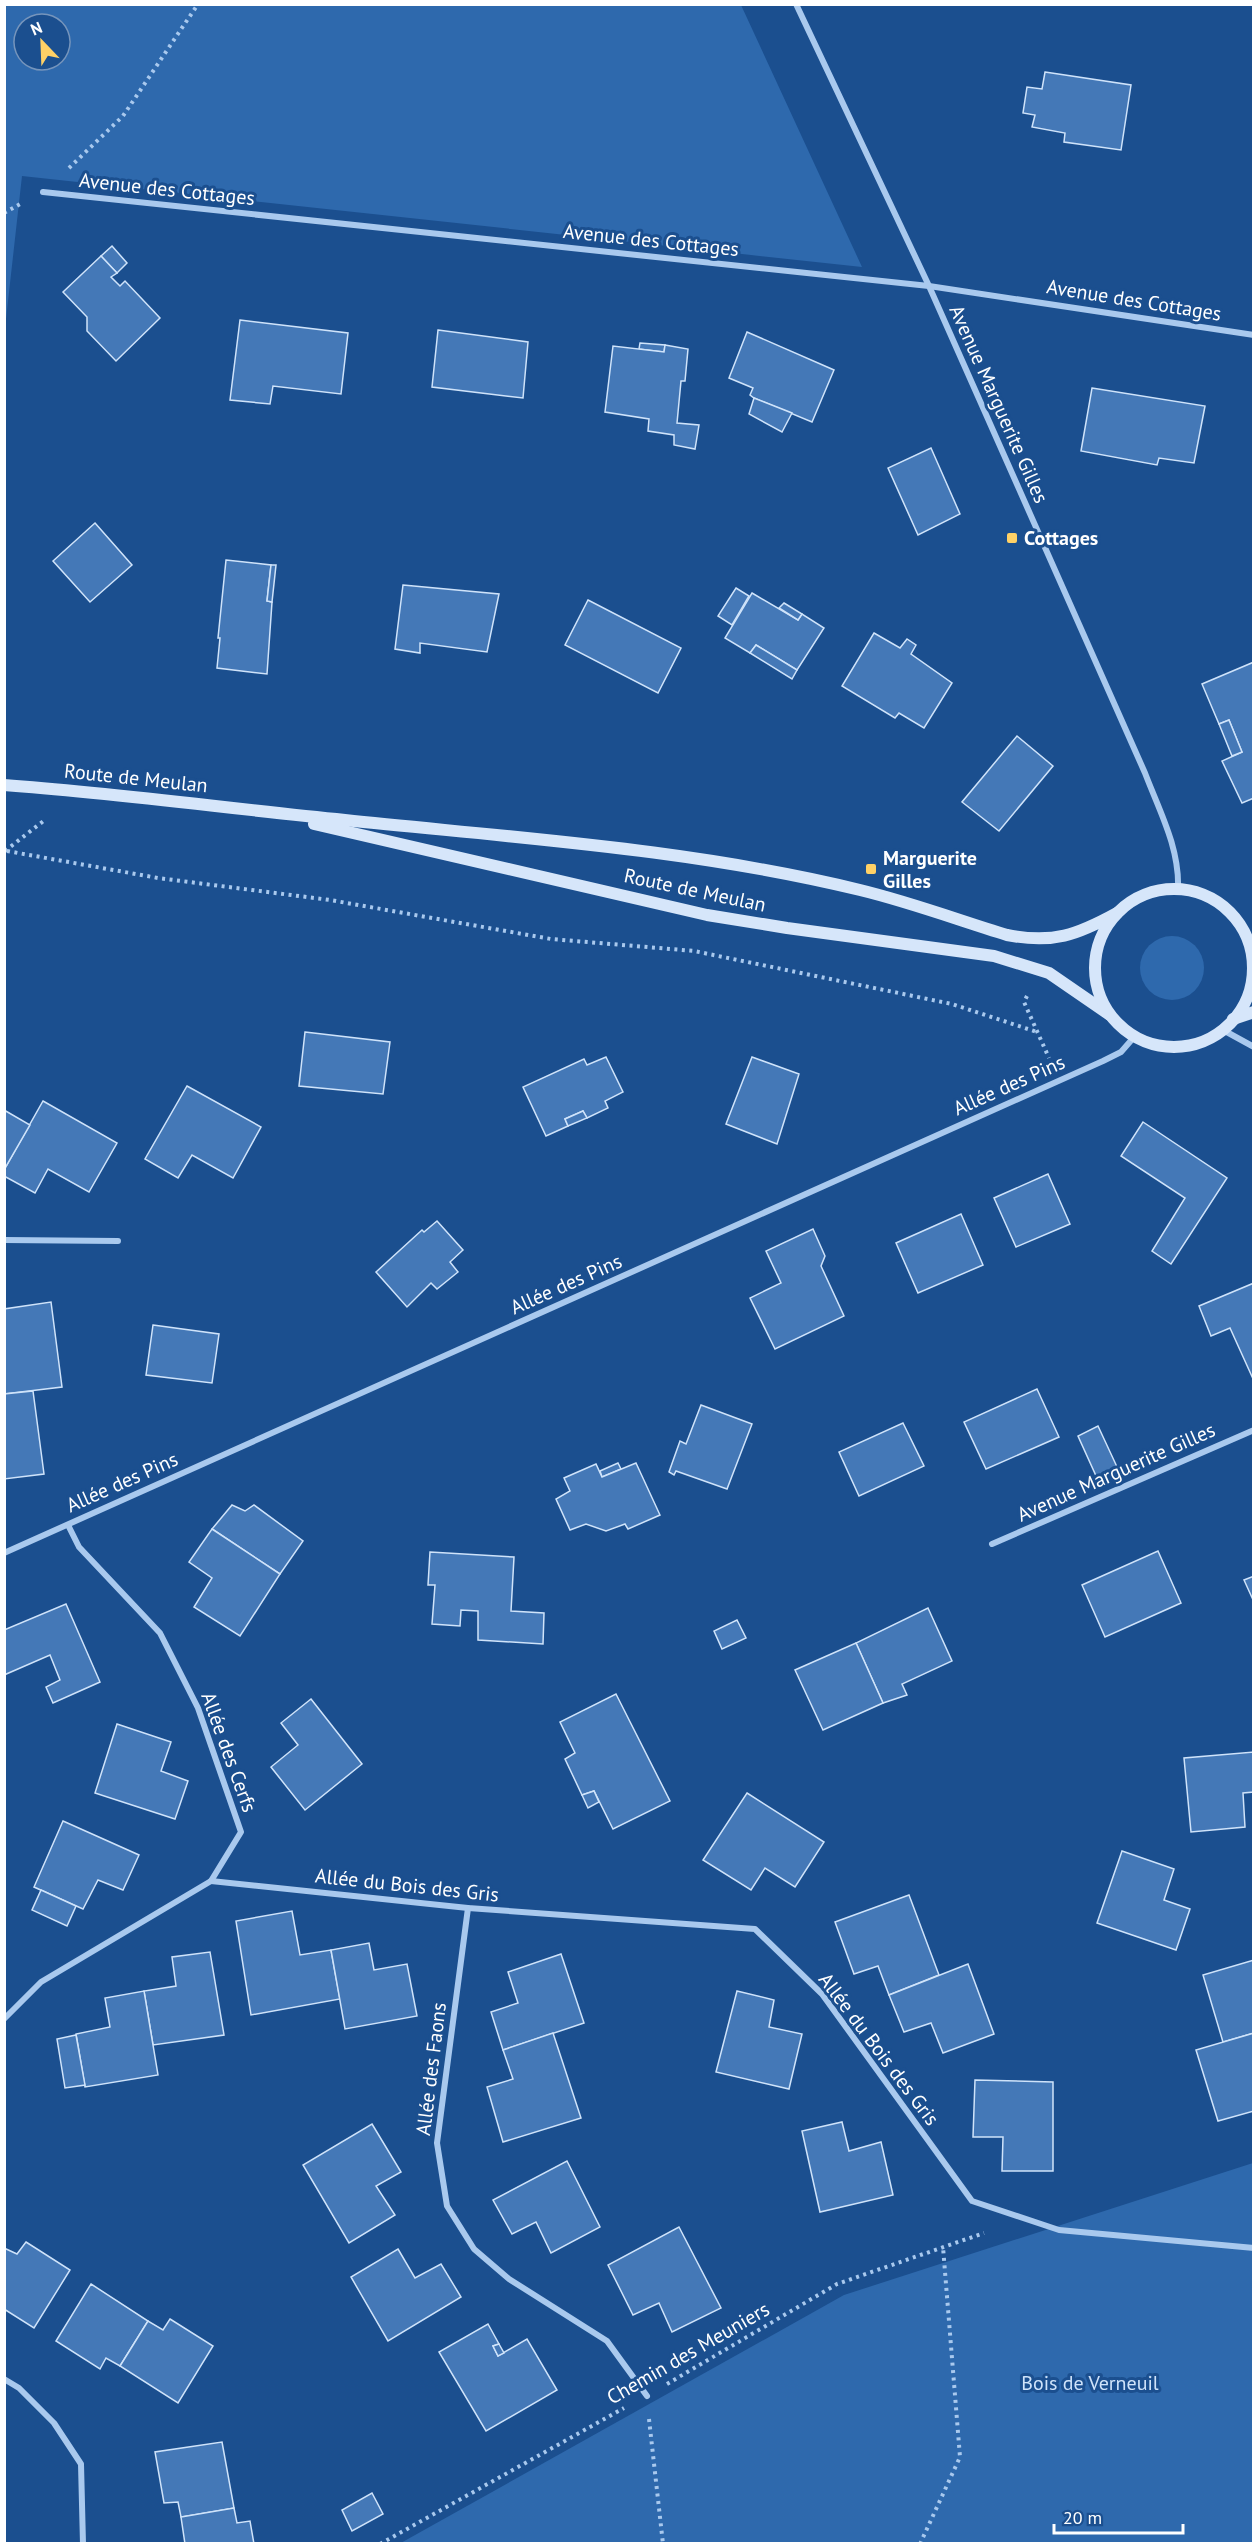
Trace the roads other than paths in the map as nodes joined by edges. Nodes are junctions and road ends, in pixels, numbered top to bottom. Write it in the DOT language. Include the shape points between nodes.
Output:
graph roads {
  1 [pos="796,4"];
  2 [pos="43,192"];
  3 [pos="929,286"];
  4 [pos="1254,335"];
  5 [pos="4,785"];
  6 [pos="263,812"];
  7 [pos="1178,890"];
  8 [pos="1117,913"];
  9 [pos="1234,917"];
  10 [pos="1254,941"];
  11 [pos="1254,1012"];
  12 [pos="1110,1015"];
  13 [pos="1233,1019"];
  14 [pos="1222,1030"];
  15 [pos="1135,1036"];
  16 [pos="1254,1047"];
  17 [pos="4,1240"];
  18 [pos="118,1241"];
  19 [pos="1254,1430"];
  20 [pos="68,1525"];
  21 [pos="992,1544"];
  22 [pos="4,1553"];
  23 [pos="211,1881"];
  24 [pos="468,1908"];
  25 [pos="4,2019"];
  26 [pos="1254,2248"];
  27 [pos="4,2379"];
  28 [pos="646,2396"];
  29 [pos="83,2544"];
  1 -- 3 [label="street, Avenue Marguerite Gilles"];
  2 -- 3 [label="street, Avenue des Cottages"];
  3 -- 4 [label="street, Avenue des Cottages"];
  3 -- 7 [label="street, Avenue Marguerite Gilles" via="1145,773 1174,847 1179,867"];
  5 -- 6 [label="main road, Route de Meulan"];
  6 -- 8 [label="main road, Route de Meulan" via="599,846 774,872 861,891 1028,939 1064,938"];
  6 -- 12 [label="main road, Route de Meulan" via="707,915 964,951 1037,968"];
  7 -- 8 [label="main road" via="1150,893"];
  7 -- 9 [label="main road" via="1214,900"];
  8 -- 12 [label="main road" via="1101,938 1095,968 1101,997"];
  9 -- 10 [label="main road"];
  9 -- 13 [label="main road" via="1249,944 1253,963 1249,993"];
  11 -- 13 [label="main road"];
  12 -- 15 [label="main road"];
  13 -- 14 [label="main road"];
  14 -- 15 [label="main road" via="1205,1041 1185,1046 1154,1044"];
  14 -- 16 [label="street"];
  15 -- 20 [label="street, Allée des Pins" via="1121,1052 1060,1080"];
  17 -- 18 [label="street"];
  19 -- 21 [label="street, Avenue Marguerite Gilles"];
  20 -- 22 [label="street, Allée des Pins"];
  20 -- 23 [label="street, Allée des Cerfs" via="79,1547 160,1633 198,1708 241,1832"];
  23 -- 24 [label="street, Allée du Bois des Gris"];
  23 -- 25 [label="street, Allée des Cerfs" via="40,1982"];
  24 -- 26 [label="street, Allée du Bois des Gris" via="755,1929 822,1994 972,2201 1059,2230"];
  24 -- 28 [label="street, Allée des Faons" via="437,2143 447,2206 474,2249 509,2279 607,2341"];
  27 -- 29 [label="street" via="19,2388 54,2423 81,2464"];
}
